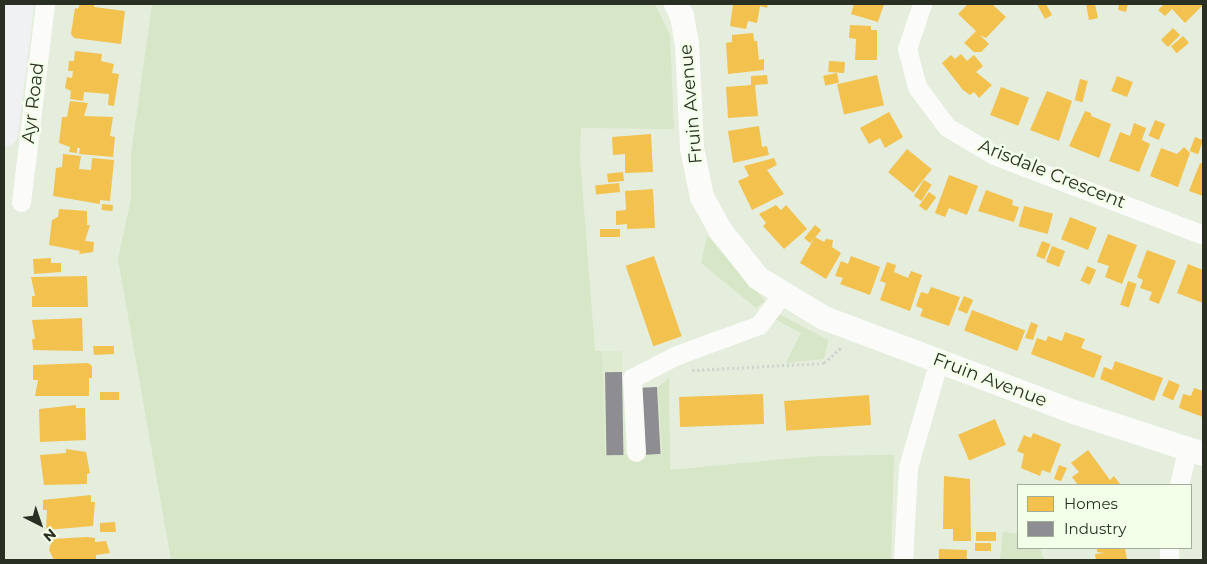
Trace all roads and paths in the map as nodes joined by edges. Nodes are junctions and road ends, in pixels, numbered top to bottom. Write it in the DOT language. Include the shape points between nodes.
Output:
graph roads {
  1 [pos="20,4"];
  2 [pos="45,4"];
  3 [pos="676,4"];
  4 [pos="922,4"];
  5 [pos="4,133"];
  6 [pos="21,202"];
  7 [pos="1203,235"];
  8 [pos="782,295"];
  9 [pos="859,332"];
  10 [pos="938,360"];
  11 [pos="690,370"];
  12 [pos="636,452"];
  13 [pos="1195,452"];
  14 [pos="1179,484"];
  15 [pos="903,560"];
  1 -- 5 [label="main road, Ayr Road"];
  2 -- 6 [label="street, Ayr Road"];
  3 -- 8 [label="street, Fruin Avenue" via="682,16 687,44 692,148 702,197 736,254 758,278"];
  4 -- 7 [label="street, Arisdale Crescent" via="907,48 917,87 947,127 994,155"];
  8 -- 9 [label="street, Fruin Avenue" via="824,318"];
  8 -- 12 [label="street" via="759,325 678,354 632,378"];
  9 -- 10 [label="street, Fruin Avenue"];
  9 -- 11 [label="path" via="824,363"];
  10 -- 13 [label="street, Fruin Avenue" via="1074,412"];
  10 -- 15 [label="street" via="908,466"];
  13 -- 14 [label="street"];
}
